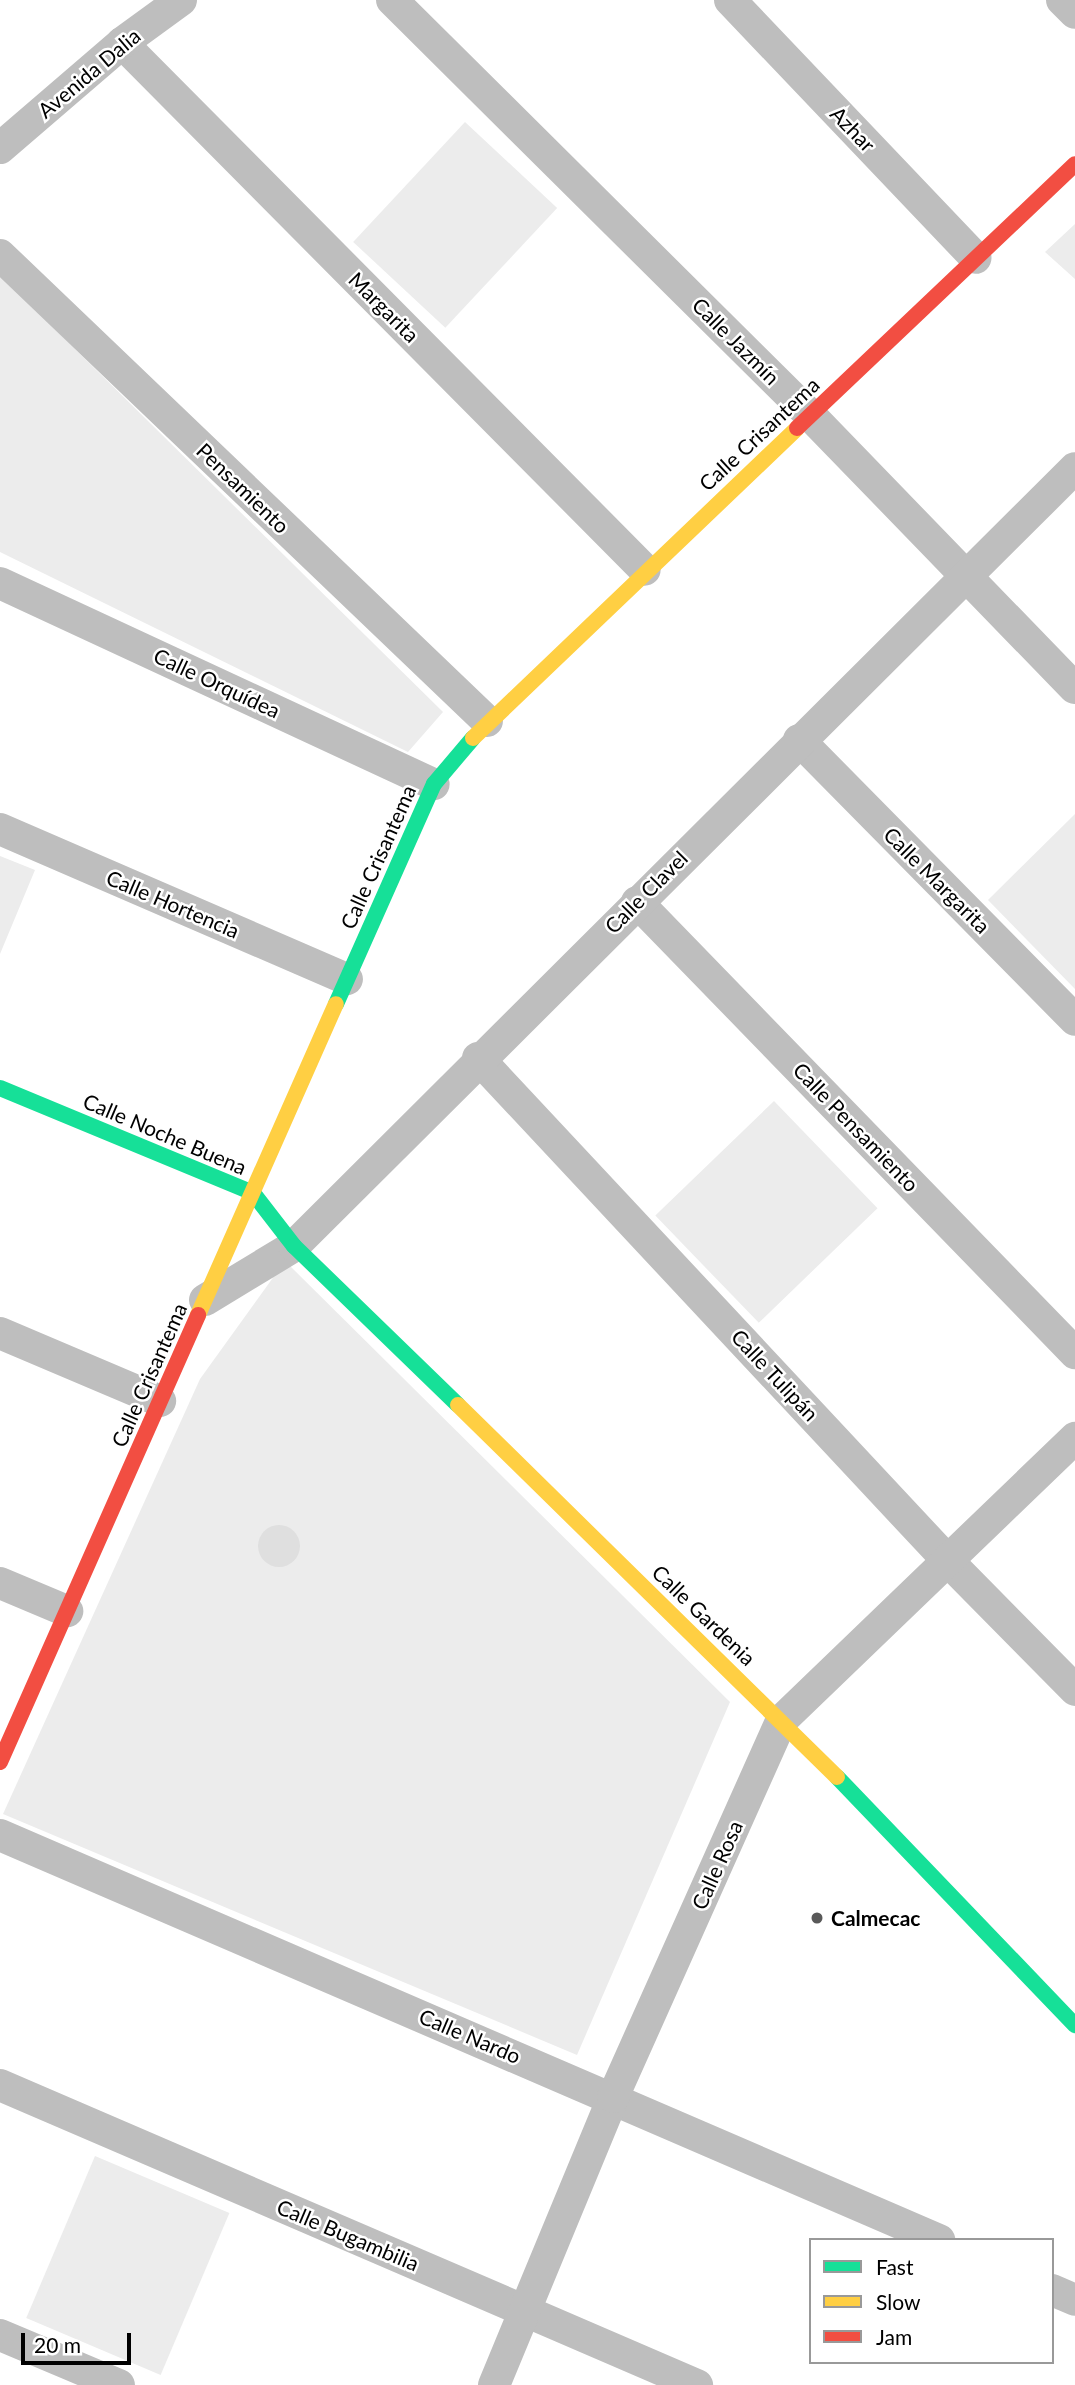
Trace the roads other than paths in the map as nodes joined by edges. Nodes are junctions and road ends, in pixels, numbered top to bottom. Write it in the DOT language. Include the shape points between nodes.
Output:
graph roads {
  1 [pos="181,0"];
  2 [pos="391,0"];
  3 [pos="730,0"];
  4 [pos="1062,0"];
  5 [pos="1075,13"];
  6 [pos="122,43"];
  7 [pos="0,148"];
  8 [pos="1075,164"];
  9 [pos="0,255"];
  10 [pos="976,258"];
  11 [pos="810,415"];
  12 [pos="1075,468"];
  13 [pos="645,570"];
  14 [pos="966,576"];
  15 [pos="0,583"];
  16 [pos="1075,688"];
  17 [pos="486,721"];
  18 [pos="799,740"];
  19 [pos="434,783"];
  20 [pos="0,830"];
  21 [pos="637,902"];
  22 [pos="347,979"];
  23 [pos="1075,1020"];
  24 [pos="478,1058"];
  25 [pos="0,1087"];
  26 [pos="253,1193"];
  27 [pos="293,1246"];
  28 [pos="205,1300"];
  29 [pos="0,1333"];
  30 [pos="1075,1353"];
  31 [pos="160,1401"];
  32 [pos="1075,1438"];
  33 [pos="948,1560"];
  34 [pos="0,1583"];
  35 [pos="67,1611"];
  36 [pos="1075,1690"];
  37 [pos="782,1720"];
  38 [pos="0,1762"];
  39 [pos="0,1836"];
  40 [pos="1075,2025"];
  41 [pos="0,2085"];
  42 [pos="613,2097"];
  43 [pos="934,2238"];
  44 [pos="1054,2291"];
  45 [pos="1075,2300"];
  46 [pos="525,2311"];
  47 [pos="0,2335"];
  48 [pos="119,2385"];
  49 [pos="494,2385"];
  50 [pos="697,2385"];
  1 -- 6 [label="street, Avenida Dalia"];
  2 -- 11 [label="street, Calle Jazmín"];
  3 -- 10 [label="street, Azhar"];
  4 -- 5 [label="street"];
  6 -- 7 [label="street, Avenida Dalia"];
  6 -- 13 [label="street, Margarita"];
  8 -- 10 [label="street, Calle Crisantema"];
  9 -- 17 [label="street, Pensamiento"];
  10 -- 11 [label="street, Calle Crisantema"];
  11 -- 13 [label="street, Calle Crisantema"];
  11 -- 14 [label="street, Calle Jazmín"];
  12 -- 14 [label="street, Calle Clavel"];
  13 -- 17 [label="street, Calle Crisantema"];
  14 -- 16 [label="street, Calle Jazmín"];
  14 -- 18 [label="street, Calle Clavel"];
  15 -- 19 [label="street, Calle Orquídea"];
  17 -- 19 [label="street, Calle Crisantema"];
  18 -- 21 [label="street, Calle Clavel"];
  18 -- 23 [label="street, Calle Margarita"];
  19 -- 22 [label="street, Calle Crisantema"];
  20 -- 22 [label="street, Calle Hortencia"];
  21 -- 24 [label="street, Calle Clavel"];
  21 -- 30 [label="street, Calle Pensamiento"];
  22 -- 26 [label="street, Calle Crisantema"];
  24 -- 27 [label="street, Calle Clavel"];
  24 -- 33 [label="street, Calle Tulipán"];
  25 -- 26 [label="street, Calle Noche Buena"];
  26 -- 27 [label="street, Calle Noche Buena"];
  26 -- 28 [label="street, Calle Crisantema"];
  27 -- 28 [label="street, Calle Clavel"];
  27 -- 37 [label="street, Calle Gardenia"];
  28 -- 31 [label="street, Calle Crisantema"];
  29 -- 31 [label="street"];
  31 -- 35 [label="street, Calle Crisantema"];
  32 -- 33 [label="street, Calle Rosa"];
  33 -- 36 [label="street, Calle Tulipán"];
  33 -- 37 [label="street, Calle Rosa"];
  34 -- 35 [label="street"];
  35 -- 38 [label="street, Calle Crisantema"];
  37 -- 40 [label="street, Calle Gardenia"];
  37 -- 42 [label="street, Calle Rosa"];
  39 -- 42 [label="street, Calle Nardo"];
  41 -- 46 [label="street, Calle Bugambilia"];
  42 -- 43 [label="street, Calle Nardo"];
  42 -- 46 [label="street, Calle Rosa"];
  44 -- 45 [label="street"];
  46 -- 49 [label="street, Calle Rosa"];
  46 -- 50 [label="street, Calle Bugambilia"];
  47 -- 48 [label="street"];
}
